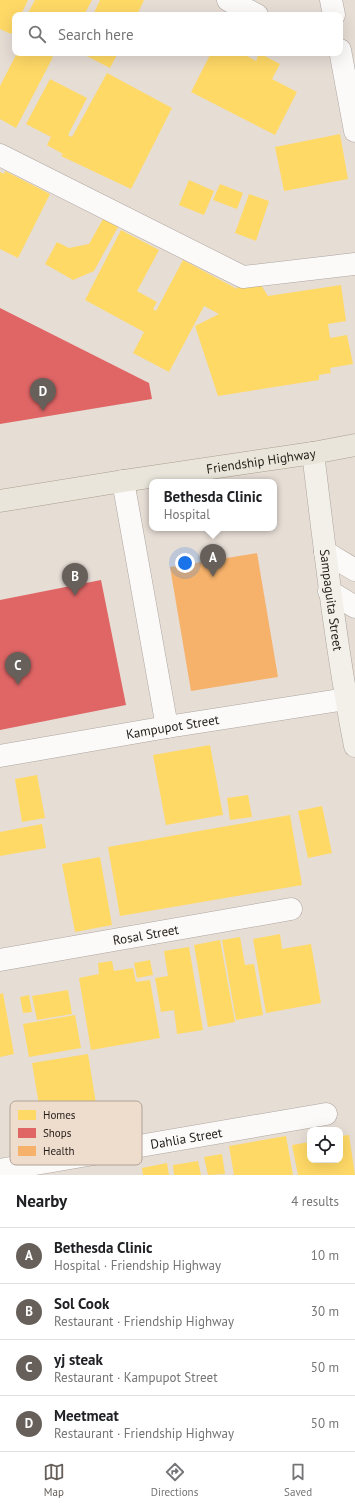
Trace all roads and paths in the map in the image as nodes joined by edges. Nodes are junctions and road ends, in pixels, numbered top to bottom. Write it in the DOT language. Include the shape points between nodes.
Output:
graph roads {
  1 [pos="228,0"];
  2 [pos="331,0"];
  3 [pos="251,12"];
  4 [pos="333,12"];
  5 [pos="342,56"];
  6 [pos="355,131"];
  7 [pos="0,155"];
  8 [pos="355,264"];
  9 [pos="355,445"];
  10 [pos="313,453"];
  11 [pos="123,481"];
  12 [pos="0,500"];
  13 [pos="325,552"];
  14 [pos="355,570"];
  15 [pos="329,591"];
  16 [pos="355,607"];
  17 [pos="346,699"];
  18 [pos="167,727"];
  19 [pos="355,746"];
  20 [pos="0,756"];
  21 [pos="291,909"];
  22 [pos="0,960"];
  23 [pos="326,1114"];
  24 [pos="142,1146"];
  25 [pos="29,1165"];
  26 [pos="0,1170"];
  1 -- 3 [label="street"];
  2 -- 4 [label="street"];
  5 -- 6 [label="street"];
  7 -- 8 [label="street" via="243,277"];
  9 -- 10 [label="main road, Friendship Highway"];
  10 -- 11 [label="main road, Friendship Highway"];
  10 -- 13 [label="main road, Sampaguita Street"];
  11 -- 12 [label="main road, Friendship Highway"];
  11 -- 18 [label="street"];
  13 -- 14 [label="street"];
  13 -- 15 [label="main road, Sampaguita Street"];
  15 -- 16 [label="street"];
  15 -- 17 [label="main road, Sampaguita Street"];
  17 -- 18 [label="street, Kampupot Street"];
  17 -- 19 [label="main road, Sampaguita Street"];
  18 -- 20 [label="street, Kampupot Street"];
  21 -- 22 [label="street, Rosal Street"];
  23 -- 24 [label="street, Dahlia Street"];
  25 -- 26 [label="street, Dahlia Street"];
}
